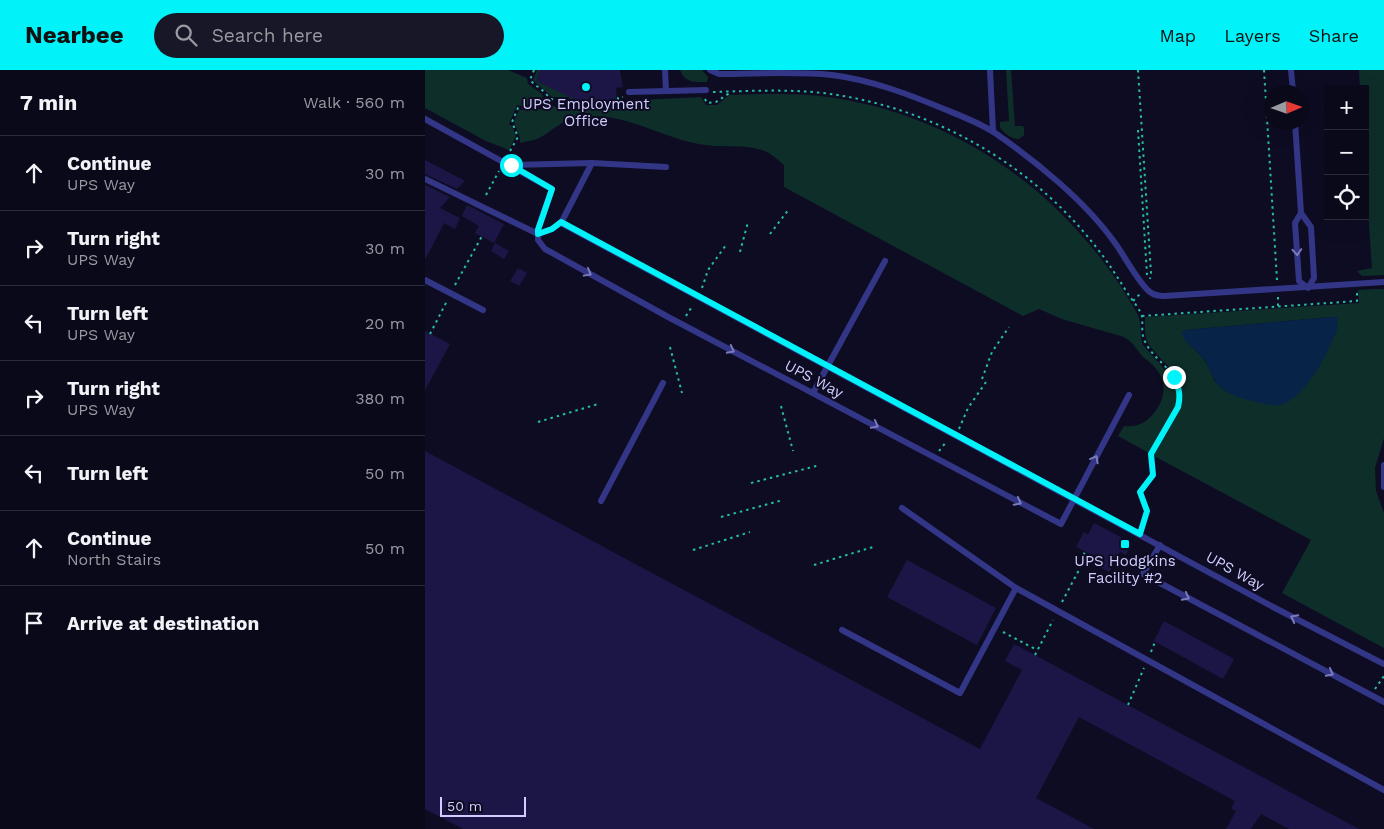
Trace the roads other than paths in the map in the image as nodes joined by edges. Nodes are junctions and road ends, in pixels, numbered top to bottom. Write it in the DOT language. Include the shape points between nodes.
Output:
graph roads {
  1 [pos="665,70"];
  2 [pos="710,70"];
  3 [pos="990,70"];
  4 [pos="1291,70"];
  5 [pos="1292,85"];
  6 [pos="706,90"];
  7 [pos="665,91"];
  8 [pos="629,92"];
  9 [pos="425,119"];
  10 [pos="1296,130"];
  11 [pos="993,131"];
  12 [pos="592,163"];
  13 [pos="511,165"];
  14 [pos="666,167"];
  15 [pos="425,179"];
  16 [pos="1301,213"];
  17 [pos="561,222"];
  18 [pos="538,234"];
  19 [pos="885,261"];
  20 [pos="425,280"];
  21 [pos="1384,282"];
  22 [pos="1308,288"];
  23 [pos="483,310"];
  24 [pos="828,366"];
  25 [pos="663,383"];
  26 [pos="813,393"];
  27 [pos="1129,395"];
  28 [pos="1384,466"];
  29 [pos="1384,487"];
  30 [pos="1075,499"];
  31 [pos="601,501"];
  32 [pos="902,508"];
  33 [pos="1160,545"];
  34 [pos="1016,588"];
  35 [pos="842,630"];
  36 [pos="1384,664"];
  37 [pos="1384,702"];
  38 [pos="1384,790"];
  1 -- 7 [label="lane"];
  2 -- 11 [label="lane" via="721,74 833,75 920,98"];
  3 -- 11 [label="lane"];
  4 -- 5 [label="lane"];
  6 -- 7 [label="lane"];
  7 -- 8 [label="lane"];
  9 -- 13 [label="lane"];
  10 -- 16 [label="lane"];
  11 -- 22 [label="lane" via="1052,178 1089,213 1114,241 1145,287 1155,294"];
  12 -- 13 [label="lane"];
  12 -- 14 [label="lane"];
  12 -- 17 [label="lane"];
  13 -- 18 [label="lane" via="552,189"];
  15 -- 18 [label="lane"];
  16 -- 22 [label="lane" via="1311,227 1314,278"];
  16 -- 22 [label="lane, one-way" via="1295,223 1299,281"];
  17 -- 18 [label="lane"];
  17 -- 24 [label="lane, UPS Way"];
  18 -- 26 [label="lane, UPS Way, one-way" via="538,240 545,249"];
  19 -- 24 [label="lane"];
  20 -- 23 [label="lane"];
  21 -- 22 [label="lane"];
  24 -- 26 [label="lane"];
  24 -- 30 [label="lane, UPS Way"];
  25 -- 31 [label="lane"];
  26 -- 30 [label="lane, UPS Way, one-way" via="1061,524"];
  30 -- 27 [label="lane, UPS Way, one-way"];
  28 -- 29 [label="lane"];
  30 -- 33 [label="lane, UPS Way"];
  32 -- 34 [label="lane"];
  36 -- 33 [label="lane, UPS Way, one-way"];
  33 -- 37 [label="lane, one-way" via="1143,574"];
  34 -- 35 [label="lane" via="959,693"];
  34 -- 38 [label="lane"];
}
